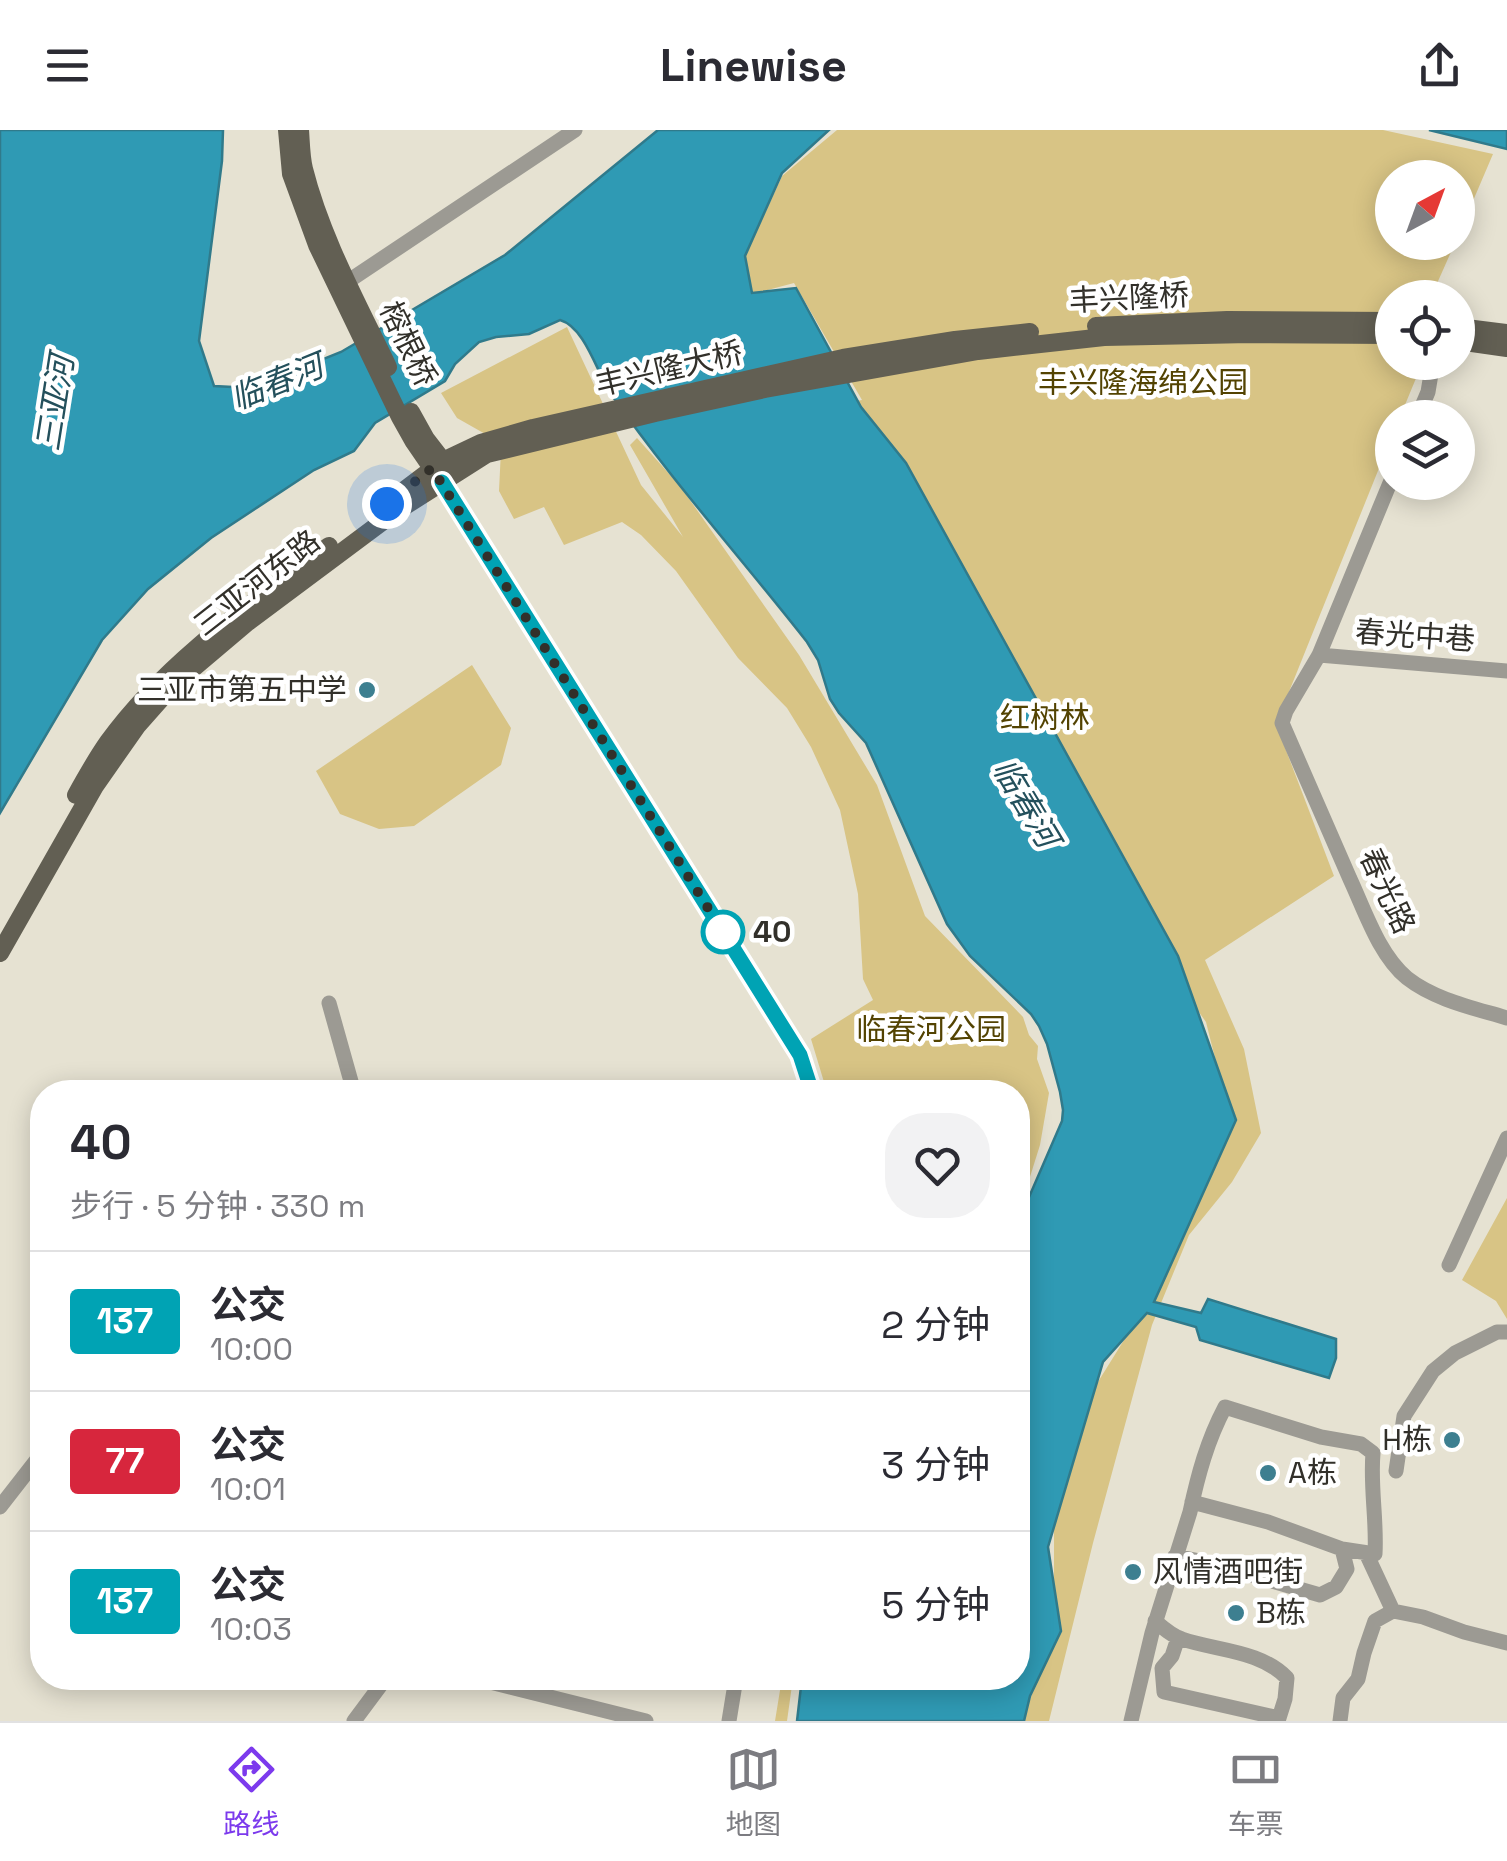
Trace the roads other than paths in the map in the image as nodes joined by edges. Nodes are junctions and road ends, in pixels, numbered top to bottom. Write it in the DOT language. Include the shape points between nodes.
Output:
graph roads {
  1 [pos="287,130"];
  2 [pos="300,130"];
  3 [pos="575,130"];
  4 [pos="349,296"];
  5 [pos="1375,321"];
  6 [pos="1475,329"];
  7 [pos="1147,330"];
  8 [pos="1507,333"];
  9 [pos="1375,335"];
  10 [pos="1475,344"];
  11 [pos="1507,348"];
  12 [pos="872,361"];
  13 [pos="439,470"];
  14 [pos="1383,500"];
  15 [pos="1319,655"];
  16 [pos="1507,671"];
  17 [pos="0,931"];
  18 [pos="0,953"];
  19 [pos="328,1002"];
  20 [pos="1507,1018"];
  21 [pos="351,1080"];
  22 [pos="808,1080"];
  23 [pos="1507,1138"];
  24 [pos="1449,1264"];
  25 [pos="1507,1332"];
  26 [pos="30,1468"];
  27 [pos="1396,1472"];
  28 [pos="1192,1502"];
  29 [pos="0,1506"];
  30 [pos="1342,1549"];
  31 [pos="1366,1553"];
  32 [pos="1175,1556"];
  33 [pos="1393,1611"];
  34 [pos="1155,1622"];
  35 [pos="1178,1638"];
  36 [pos="1507,1644"];
  37 [pos="372,1690"];
  38 [pos="522,1690"];
  39 [pos="734,1690"];
  40 [pos="354,1721"];
  41 [pos="646,1721"];
  42 [pos="730,1721"];
  43 [pos="1131,1721"];
  44 [pos="1340,1721"];
  1 -- 4 [label="main road" via="291,174 318,246"];
  2 -- 4 [label="main road" via="304,168"];
  3 -- 4 [label="street"];
  4 -- 13 [label="main road, 榕根桥" via="414,442"];
  5 -- 7 [label="main road, 丰兴隆桥" via="1226,320"];
  6 -- 8 [label="main road"];
  7 -- 9 [label="main road, 丰兴隆桥"];
  7 -- 12 [label="main road, 丰兴隆桥"];
  10 -- 11 [label="main road"];
  12 -- 13 [label="main road, 丰兴隆大桥" via="484,449"];
  13 -- 17 [label="main road, 三亚河东路" via="248,607 160,682 108,742"];
  13 -- 18 [label="main road, 三亚河东路" via="160,700 95,786"];
  13 -- 22 [label="street" via="800,1055"];
  14 -- 15 [label="street"];
  15 -- 16 [label="street, 春光中巷"];
  15 -- 20 [label="street, 春光路" via="1282,723 1388,956 1426,990"];
  19 -- 21 [label="street"];
  23 -- 24 [label="street"];
  25 -- 27 [label="street" via="1454,1353 1432,1371 1404,1416"];
  26 -- 29 [label="street"];
  28 -- 30 [label="street"];
  28 -- 31 [label="street" via="1225,1407 1361,1444 1373,1453 1376,1534 1374,1554"];
  28 -- 32 [label="street"];
  30 -- 31 [label="street"];
  30 -- 32 [label="street" via="1347,1569 1320,1596"];
  31 -- 33 [label="street"];
  32 -- 34 [label="street"];
  33 -- 36 [label="street"];
  33 -- 44 [label="street" via="1376,1621"];
  34 -- 35 [label="street"];
  34 -- 43 [label="street"];
  35 -- 35 [label="street" via="1281,1671 1287,1678 1279,1718 1164,1692 1162,1668"];
  37 -- 40 [label="street"];
  38 -- 41 [label="street"];
  39 -- 42 [label="street"];
}
